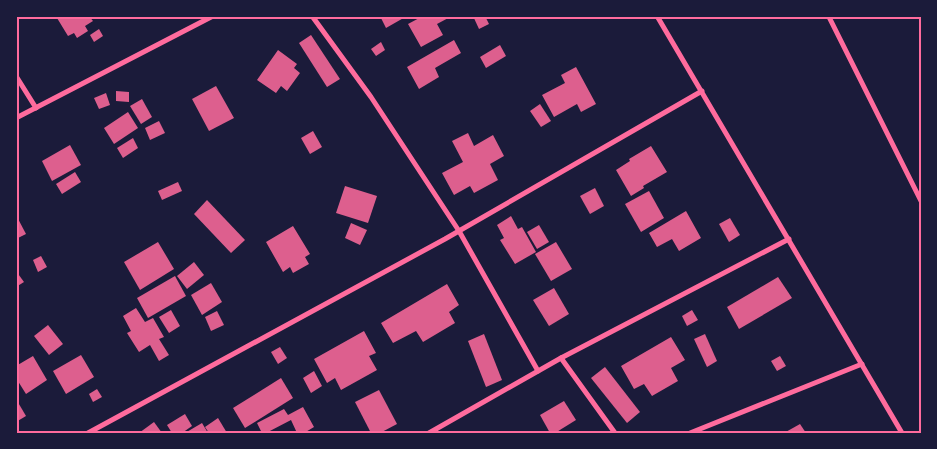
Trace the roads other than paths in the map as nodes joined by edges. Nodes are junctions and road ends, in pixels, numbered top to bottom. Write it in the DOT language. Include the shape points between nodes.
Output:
graph roads {
  1 [pos="213,16"];
  2 [pos="312,16"];
  3 [pos="657,16"];
  4 [pos="830,17"];
  5 [pos="16,76"];
  6 [pos="702,91"];
  7 [pos="36,108"];
  8 [pos="16,118"];
  9 [pos="921,201"];
  10 [pos="459,231"];
  11 [pos="790,239"];
  12 [pos="561,358"];
  13 [pos="862,364"];
  14 [pos="538,371"];
  15 [pos="88,433"];
  16 [pos="430,433"];
  17 [pos="614,433"];
  18 [pos="690,433"];
  19 [pos="902,433"];
  1 -- 7 [label="street"];
  2 -- 10 [label="street" via="371,97"];
  3 -- 6 [label="street"];
  4 -- 9 [label="street"];
  5 -- 7 [label="street"];
  6 -- 10 [label="street"];
  6 -- 11 [label="street"];
  7 -- 8 [label="street"];
  10 -- 14 [label="street"];
  10 -- 15 [label="street"];
  11 -- 12 [label="street"];
  11 -- 13 [label="street"];
  12 -- 14 [label="street"];
  12 -- 17 [label="street"];
  13 -- 18 [label="street"];
  13 -- 19 [label="street"];
  14 -- 16 [label="street"];
}
